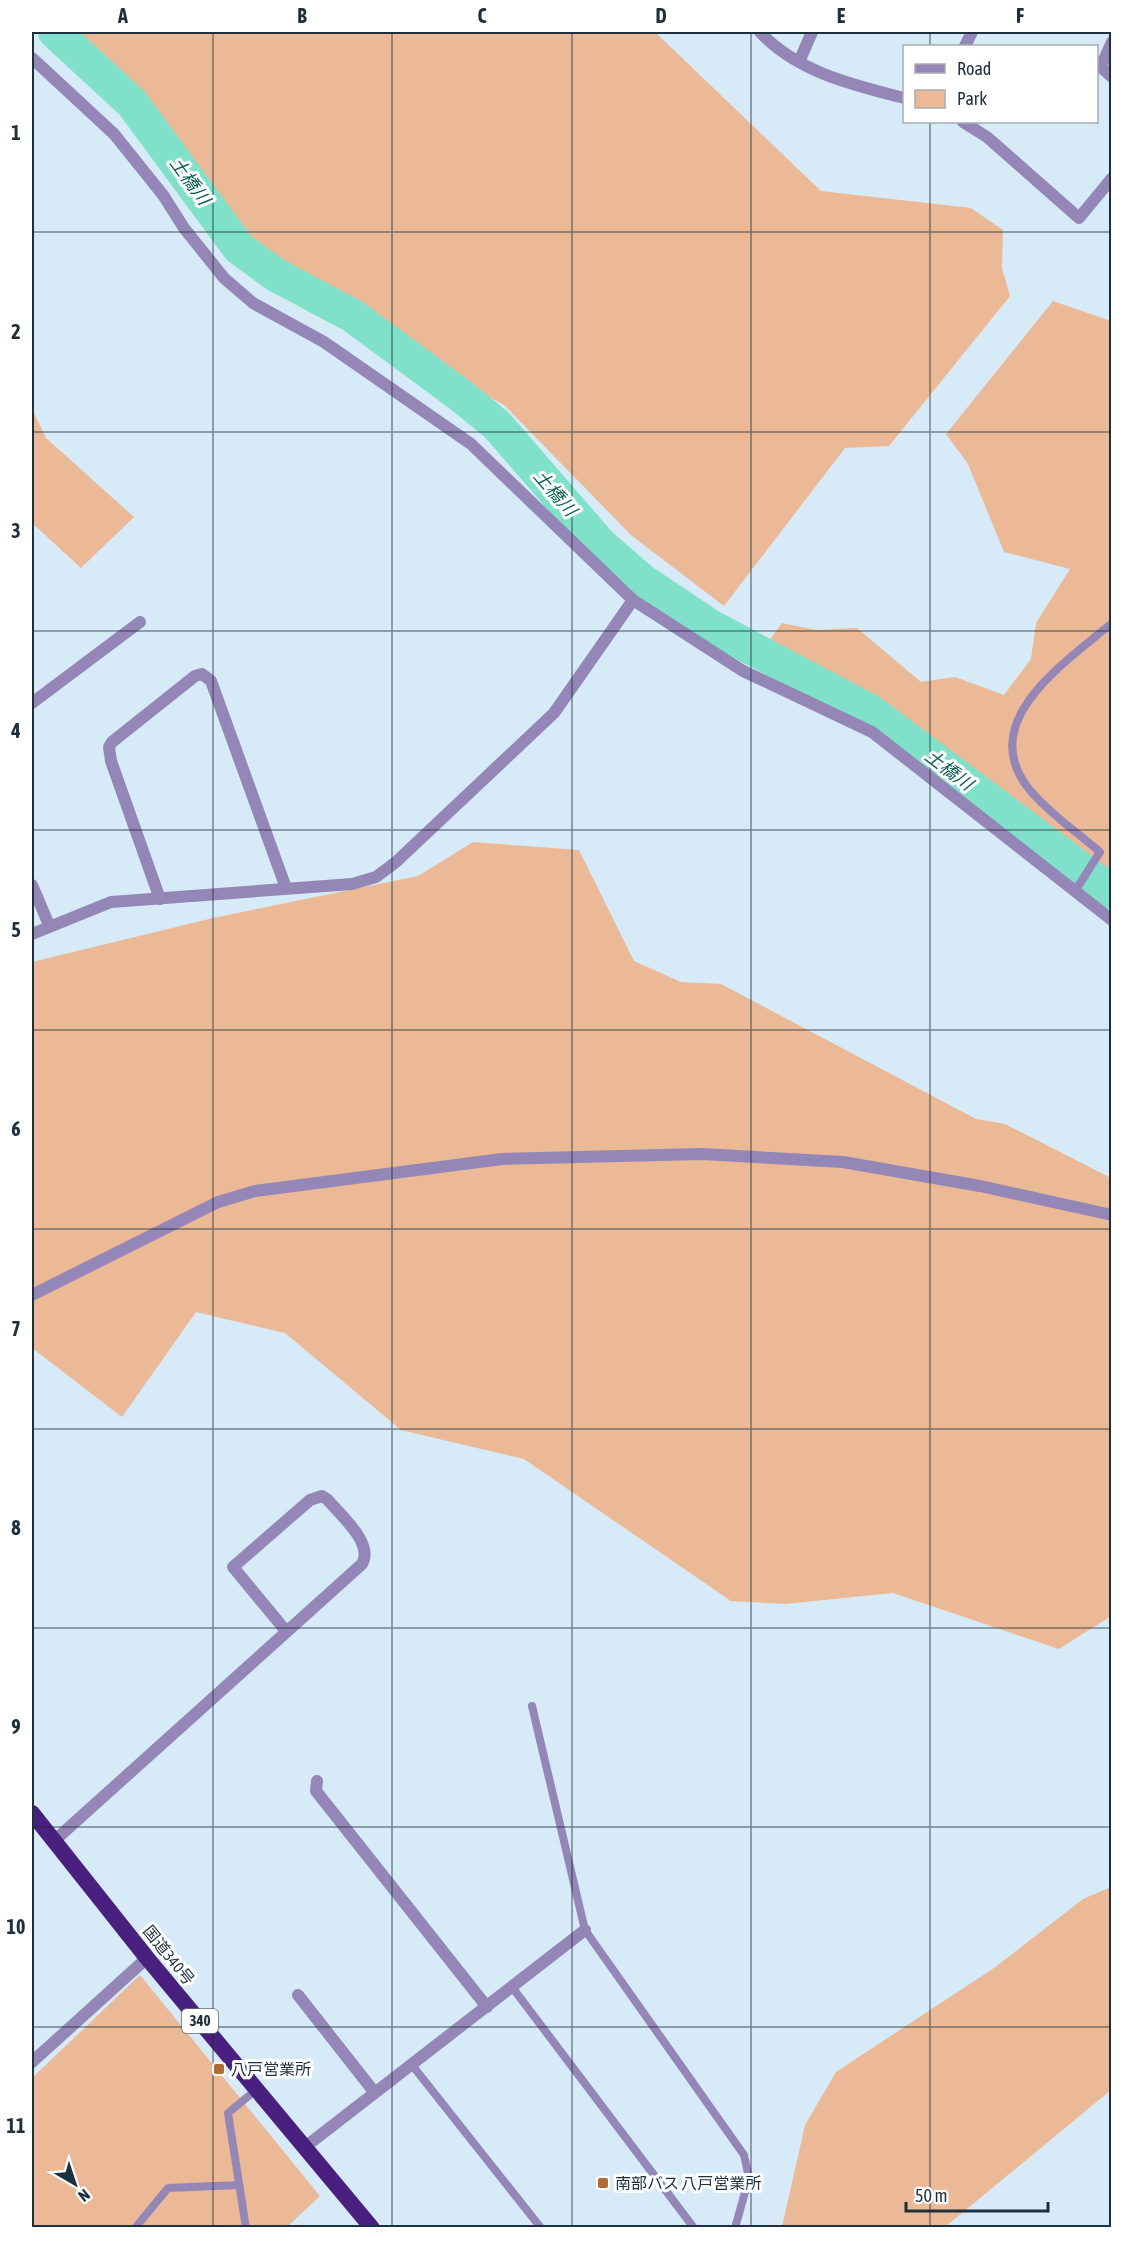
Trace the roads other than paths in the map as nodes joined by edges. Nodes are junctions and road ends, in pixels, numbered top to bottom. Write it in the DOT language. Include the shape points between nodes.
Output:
graph roads {
  1 [pos="760,32"];
  2 [pos="812,32"];
  3 [pos="1112,42"];
  4 [pos="32,58"];
  5 [pos="799,62"];
  6 [pos="1112,77"];
  7 [pos="903,98"];
  8 [pos="965,123"];
  9 [pos="1112,178"];
  10 [pos="633,600"];
  11 [pos="141,622"];
  12 [pos="1112,623"];
  13 [pos="32,703"];
  14 [pos="32,885"];
  15 [pos="286,888"];
  16 [pos="1075,891"];
  17 [pos="160,899"];
  18 [pos="1112,920"];
  19 [pos="50,925"];
  20 [pos="32,934"];
  21 [pos="1112,1215"];
  22 [pos="32,1295"];
  23 [pos="286,1631"];
  24 [pos="532,1706"];
  25 [pos="317,1781"];
  26 [pos="32,1813"];
  27 [pos="54,1841"];
  28 [pos="585,1930"];
  29 [pos="147,1958"];
  30 [pos="512,1987"];
  31 [pos="298,1995"];
  32 [pos="487,2007"];
  33 [pos="32,2062"];
  34 [pos="412,2065"];
  35 [pos="257,2089"];
  36 [pos="375,2093"];
  37 [pos="305,2148"];
  38 [pos="239,2185"];
  39 [pos="135,2228"];
  40 [pos="246,2228"];
  41 [pos="372,2228"];
  42 [pos="541,2228"];
  43 [pos="694,2228"];
  44 [pos="735,2228"];
  1 -- 5 [label="street"];
  2 -- 5 [label="street"];
  3 -- 6 [label="street" via="1101,67"];
  4 -- 10 [label="street" via="114,134 224,278 253,303 324,342 471,444"];
  5 -- 7 [label="street" via="850,86"];
  8 -- 9 [label="street" via="987,137 1079,218"];
  10 -- 15 [label="street" via="554,713 396,862 376,877 352,884"];
  10 -- 16 [label="street" via="743,670 872,732"];
  11 -- 13 [label="street"];
  12 -- 16 [label="lane" via="1039,686 1022,708 1014,729 1012,751 1035,797 1100,852"];
  14 -- 19 [label="street"];
  15 -- 17 [label="street"];
  15 -- 17 [label="street" via="211,681 202,674 109,747"];
  16 -- 18 [label="street"];
  17 -- 19 [label="street" via="111,902"];
  19 -- 20 [label="street"];
  21 -- 22 [label="street" via="843,1162 702,1154 502,1159 255,1191 218,1202"];
  23 -- 23 [label="street" via="366,1557 365,1546 322,1496 310,1500 233,1567"];
  23 -- 27 [label="street"];
  24 -- 28 [label="lane"];
  25 -- 32 [label="street" via="316,1791"];
  26 -- 27 [label="highway, 国道340号 / 340"];
  27 -- 29 [label="highway, 国道340号 / 340"];
  28 -- 30 [label="street"];
  28 -- 44 [label="lane" via="744,2154 749,2178"];
  29 -- 33 [label="street"];
  29 -- 35 [label="highway, 国道340号 / 340"];
  30 -- 32 [label="street"];
  30 -- 43 [label="lane"];
  31 -- 36 [label="street"];
  32 -- 34 [label="street"];
  34 -- 36 [label="street"];
  34 -- 42 [label="lane"];
  35 -- 37 [label="highway, 国道340号 / 340"];
  35 -- 38 [label="lane" via="228,2113"];
  36 -- 37 [label="street"];
  37 -- 41 [label="highway, 国道340号 / 340"];
  38 -- 39 [label="lane" via="168,2188"];
  38 -- 40 [label="lane"];
}
